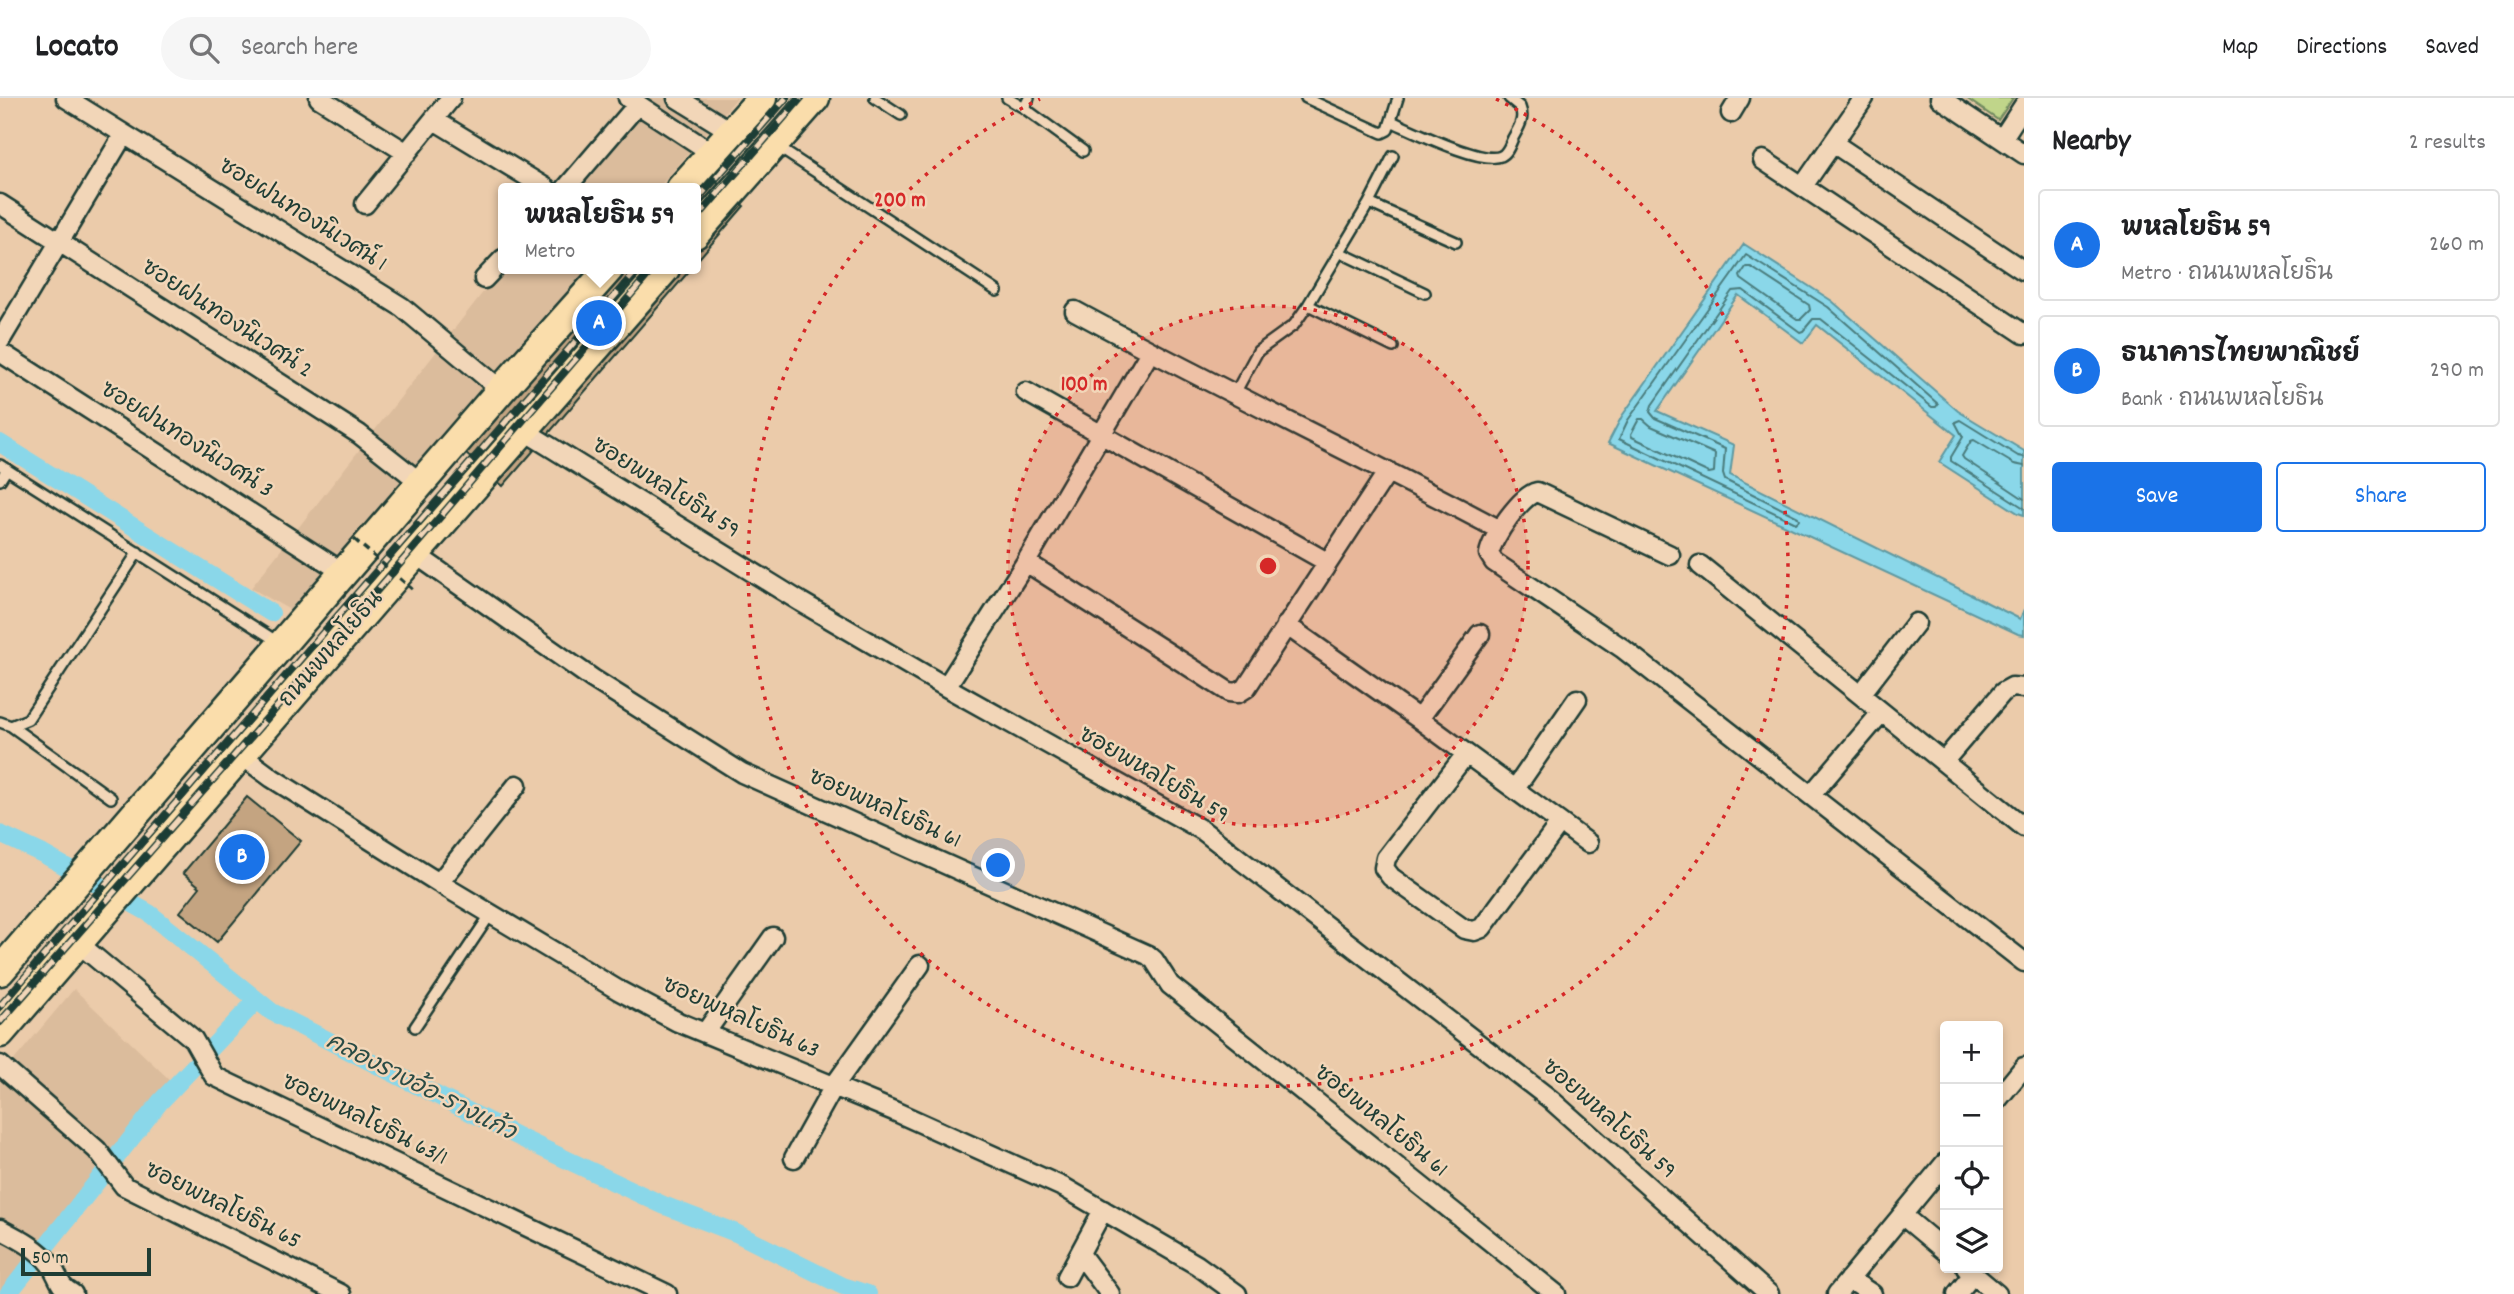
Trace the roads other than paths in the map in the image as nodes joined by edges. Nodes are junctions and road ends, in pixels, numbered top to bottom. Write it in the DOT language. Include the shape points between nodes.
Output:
graph roads {
  1 [pos="66,98"];
  2 [pos="319,98"];
  3 [pos="451,98"];
  4 [pos="677,98"];
  5 [pos="762,98"];
  6 [pos="815,98"];
  7 [pos="875,98"];
  8 [pos="1007,98"];
  9 [pos="1030,98"];
  10 [pos="1306,98"];
  11 [pos="1398,98"];
  12 [pos="1509,98"];
  13 [pos="1864,98"];
  14 [pos="1940,98"];
  15 [pos="633,101"];
  16 [pos="2024,105"];
  17 [pos="1024,108"];
  18 [pos="901,115"];
  19 [pos="434,120"];
  20 [pos="1391,121"];
  21 [pos="732,132"];
  22 [pos="124,134"];
  23 [pos="2002,139"];
  24 [pos="1833,143"];
  25 [pos="774,145"];
  26 [pos="1083,151"];
  27 [pos="407,153"];
  28 [pos="712,153"];
  29 [pos="2024,154"];
  30 [pos="1393,156"];
  31 [pos="1763,160"];
  32 [pos="538,183"];
  33 [pos="570,183"];
  34 [pos="685,183"];
  35 [pos="1803,186"];
  36 [pos="1369,202"];
  37 [pos="0,204"];
  38 [pos="365,204"];
  39 [pos="701,227"];
  40 [pos="1456,242"];
  41 [pos="59,243"];
  42 [pos="1339,253"];
  43 [pos="498,264"];
  44 [pos="2024,271"];
  45 [pos="605,274"];
  46 [pos="661,274"];
  47 [pos="484,279"];
  48 [pos="997,291"];
  49 [pos="1425,293"];
  50 [pos="1308,305"];
  51 [pos="1075,311"];
  52 [pos="2024,334"];
  53 [pos="0,341"];
  54 [pos="1393,347"];
  55 [pos="0,352"];
  56 [pos="1150,352"];
  57 [pos="501,390"];
  58 [pos="1026,392"];
  59 [pos="1234,394"];
  60 [pos="523,430"];
  61 [pos="1100,435"];
  62 [pos="4,467"];
  63 [pos="1388,471"];
  64 [pos="0,480"];
  65 [pos="421,483"];
  66 [pos="1500,530"];
  67 [pos="138,552"];
  68 [pos="415,554"];
  69 [pos="1670,555"];
  70 [pos="1026,562"];
  71 [pos="1327,562"];
  72 [pos="1700,565"];
  73 [pos="344,573"];
  74 [pos="1916,623"];
  75 [pos="1286,625"];
  76 [pos="1480,634"];
  77 [pos="290,635"];
  78 [pos="325,658"];
  79 [pos="946,687"];
  80 [pos="2024,688"];
  81 [pos="1861,694"];
  82 [pos="1577,699"];
  83 [pos="1881,713"];
  84 [pos="1419,719"];
  85 [pos="0,722"];
  86 [pos="11,726"];
  87 [pos="1466,754"];
  88 [pos="241,755"];
  89 [pos="1944,761"];
  90 [pos="517,785"];
  91 [pos="1515,789"];
  92 [pos="1811,795"];
  93 [pos="111,798"];
  94 [pos="1560,823"];
  95 [pos="2024,827"];
  96 [pos="1588,843"];
  97 [pos="439,883"];
  98 [pos="490,915"];
  99 [pos="773,937"];
  100 [pos="78,943"];
  101 [pos="6,954"];
  102 [pos="2024,962"];
  103 [pos="920,965"];
  104 [pos="415,1027"];
  105 [pos="0,1033"];
  106 [pos="705,1033"];
  107 [pos="0,1065"];
  108 [pos="2024,1067"];
  109 [pos="834,1086"];
  110 [pos="2003,1093"];
  111 [pos="794,1158"];
  112 [pos="1940,1169"];
  113 [pos="1103,1210"];
  114 [pos="1902,1215"];
  115 [pos="0,1229"];
  116 [pos="1940,1247"];
  117 [pos="1080,1254"];
  118 [pos="1968,1273"];
  119 [pos="1971,1273"];
  120 [pos="1067,1277"];
  121 [pos="1849,1279"];
  122 [pos="65,1292"];
  123 [pos="341,1294"];
  124 [pos="667,1294"];
  125 [pos="1110,1294"];
  126 [pos="1237,1294"];
  127 [pos="1556,1294"];
  128 [pos="1769,1294"];
  129 [pos="1837,1294"];
  130 [pos="1872,1294"];
  131 [pos="1957,1294"];
  132 [pos="1997,1294"];
  1 -- 22 [label="street, ซอยฝนทองนิเวศน์ 1"];
  2 -- 27 [label="street"];
  3 -- 19 [label="street"];
  4 -- 21 [label="street"];
  5 -- 21 [label="main road"];
  6 -- 25 [label="main road"];
  7 -- 18 [label="lane"];
  8 -- 17 [label="lane"];
  9 -- 17 [label="lane"];
  10 -- 20 [label="lane" via="1376,131 1386,132"];
  11 -- 20 [label="lane"];
  12 -- 20 [label="lane" via="1520,107 1522,120 1506,152 1492,158"];
  13 -- 24 [label="street"];
  14 -- 23 [label="street"];
  15 -- 28 [label="street"];
  15 -- 33 [label="street"];
  16 -- 23 [label="street"];
  17 -- 26 [label="lane"];
  19 -- 27 [label="street"];
  19 -- 32 [label="street"];
  21 -- 28 [label="main road"];
  22 -- 41 [label="street"];
  22 -- 57 [label="street, ซอยฝนทองนิเวศน์ 1" via="402,307"];
  23 -- 29 [label="street"];
  24 -- 35 [label="street"];
  24 -- 44 [label="street"];
  25 -- 39 [label="main road"];
  25 -- 48 [label="lane"];
  27 -- 38 [label="street"];
  28 -- 34 [label="main road"];
  30 -- 36 [label="lane"];
  31 -- 35 [label="street"];
  35 -- 52 [label="street"];
  36 -- 40 [label="lane"];
  36 -- 42 [label="lane"];
  37 -- 41 [label="street, ซอยฝนทองนิเวศน์ 2"];
  41 -- 53 [label="street"];
  41 -- 65 [label="street, ซอยฝนทองนิเวศน์ 2" via="359,435"];
  42 -- 49 [label="lane"];
  42 -- 50 [label="lane"];
  43 -- 47 [label="street"];
  45 -- 57 [label="main road, ถนนพหลโยธิน"];
  46 -- 60 [label="main road, ถนนพหลโยธิน"];
  50 -- 54 [label="lane"];
  50 -- 59 [label="lane" via="1294,325 1258,351"];
  51 -- 56 [label="street"];
  55 -- 73 [label="street, ซอยฝนทองนิเวศน์ 3"];
  56 -- 59 [label="street"];
  56 -- 61 [label="street"];
  57 -- 65 [label="main road, ถนนพหลโยธิน"];
  58 -- 61 [label="street"];
  59 -- 63 [label="street"];
  60 -- 68 [label="main road, ถนนพหลโยธิน"];
  60 -- 79 [label="street, ซอยพหลโยธิน 59"];
  61 -- 70 [label="street"];
  61 -- 71 [label="street"];
  62 -- 64 [label="lane"];
  62 -- 67 [label="lane"];
  63 -- 66 [label="street"];
  63 -- 71 [label="street"];
  65 -- 73 [label="main road, ถนนพหลโยธิน"];
  66 -- 69 [label="street" via="1526,497 1537,492"];
  66 -- 92 [label="street" via="1490,549 1494,562 1622,648"];
  67 -- 77 [label="lane"];
  67 -- 86 [label="lane" via="28,719"];
  68 -- 78 [label="main road, ถนนพหลโยธิน"];
  68 -- 127 [label="street, ซอยพหลโยธิน 61" via="593,679 742,774 1148,955 1170,985"];
  70 -- 75 [label="street" via="1229,692 1246,688"];
  70 -- 79 [label="street"];
  71 -- 75 [label="street"];
  72 -- 81 [label="street"];
  73 -- 77 [label="main road, ถนนพหลโยธิน"];
  74 -- 81 [label="street"];
  75 -- 84 [label="street"];
  76 -- 84 [label="street"];
  77 -- 78 [label="main road"];
  77 -- 101 [label="main road, ถนนพหลโยธิน" via="68,892"];
  78 -- 88 [label="main road, ถนนพหลโยธิน"];
  79 -- 128 [label="street, ซอยพหลโยธิน 59" via="1202,830 1550,1099"];
  80 -- 89 [label="street" via="2003,692"];
  81 -- 83 [label="street"];
  82 -- 91 [label="street"];
  83 -- 89 [label="street"];
  83 -- 92 [label="street"];
  84 -- 87 [label="street"];
  85 -- 86 [label="lane"];
  86 -- 93 [label="lane"];
  87 -- 91 [label="street"];
  87 -- 94 [label="street" via="1387,858 1384,868 1391,877 1464,929 1474,931 1482,928"];
  88 -- 97 [label="street, ซอยพหลโยธิน 63"];
  88 -- 100 [label="main road, ถนนพหลโยธิน"];
  89 -- 95 [label="street"];
  90 -- 97 [label="street"];
  91 -- 94 [label="street"];
  92 -- 102 [label="street"];
  94 -- 96 [label="street"];
  97 -- 98 [label="street, ซอยพหลโยธิน 63"];
  98 -- 104 [label="lane"];
  98 -- 106 [label="street, ซอยพหลโยธิน 63" via="618,990"];
  99 -- 106 [label="street"];
  100 -- 105 [label="main road, ถนนพหลโยธิน"];
  100 -- 124 [label="street, ซอยพหลโยธิน 63/1" via="193,1039 215,1076"];
  103 -- 109 [label="street"];
  106 -- 109 [label="street, ซอยพหลโยธิน 63"];
  107 -- 123 [label="street, ซอยพหลโยธิน 65" via="97,1150 124,1186"];
  108 -- 110 [label="street"];
  109 -- 111 [label="street"];
  109 -- 113 [label="street, ซอยพหลโยธิน 63" via="1065,1188"];
  112 -- 114 [label="street"];
  113 -- 117 [label="street"];
  113 -- 126 [label="street, ซอยพหลโยธิน 63"];
  114 -- 116 [label="street"];
  114 -- 121 [label="street"];
  115 -- 122 [label="street" via="50,1264"];
  117 -- 120 [label="street"];
  117 -- 125 [label="street"];
  118 -- 131 [label="street"];
  119 -- 132 [label="street"];
  121 -- 129 [label="street"];
  121 -- 130 [label="street"];
}
